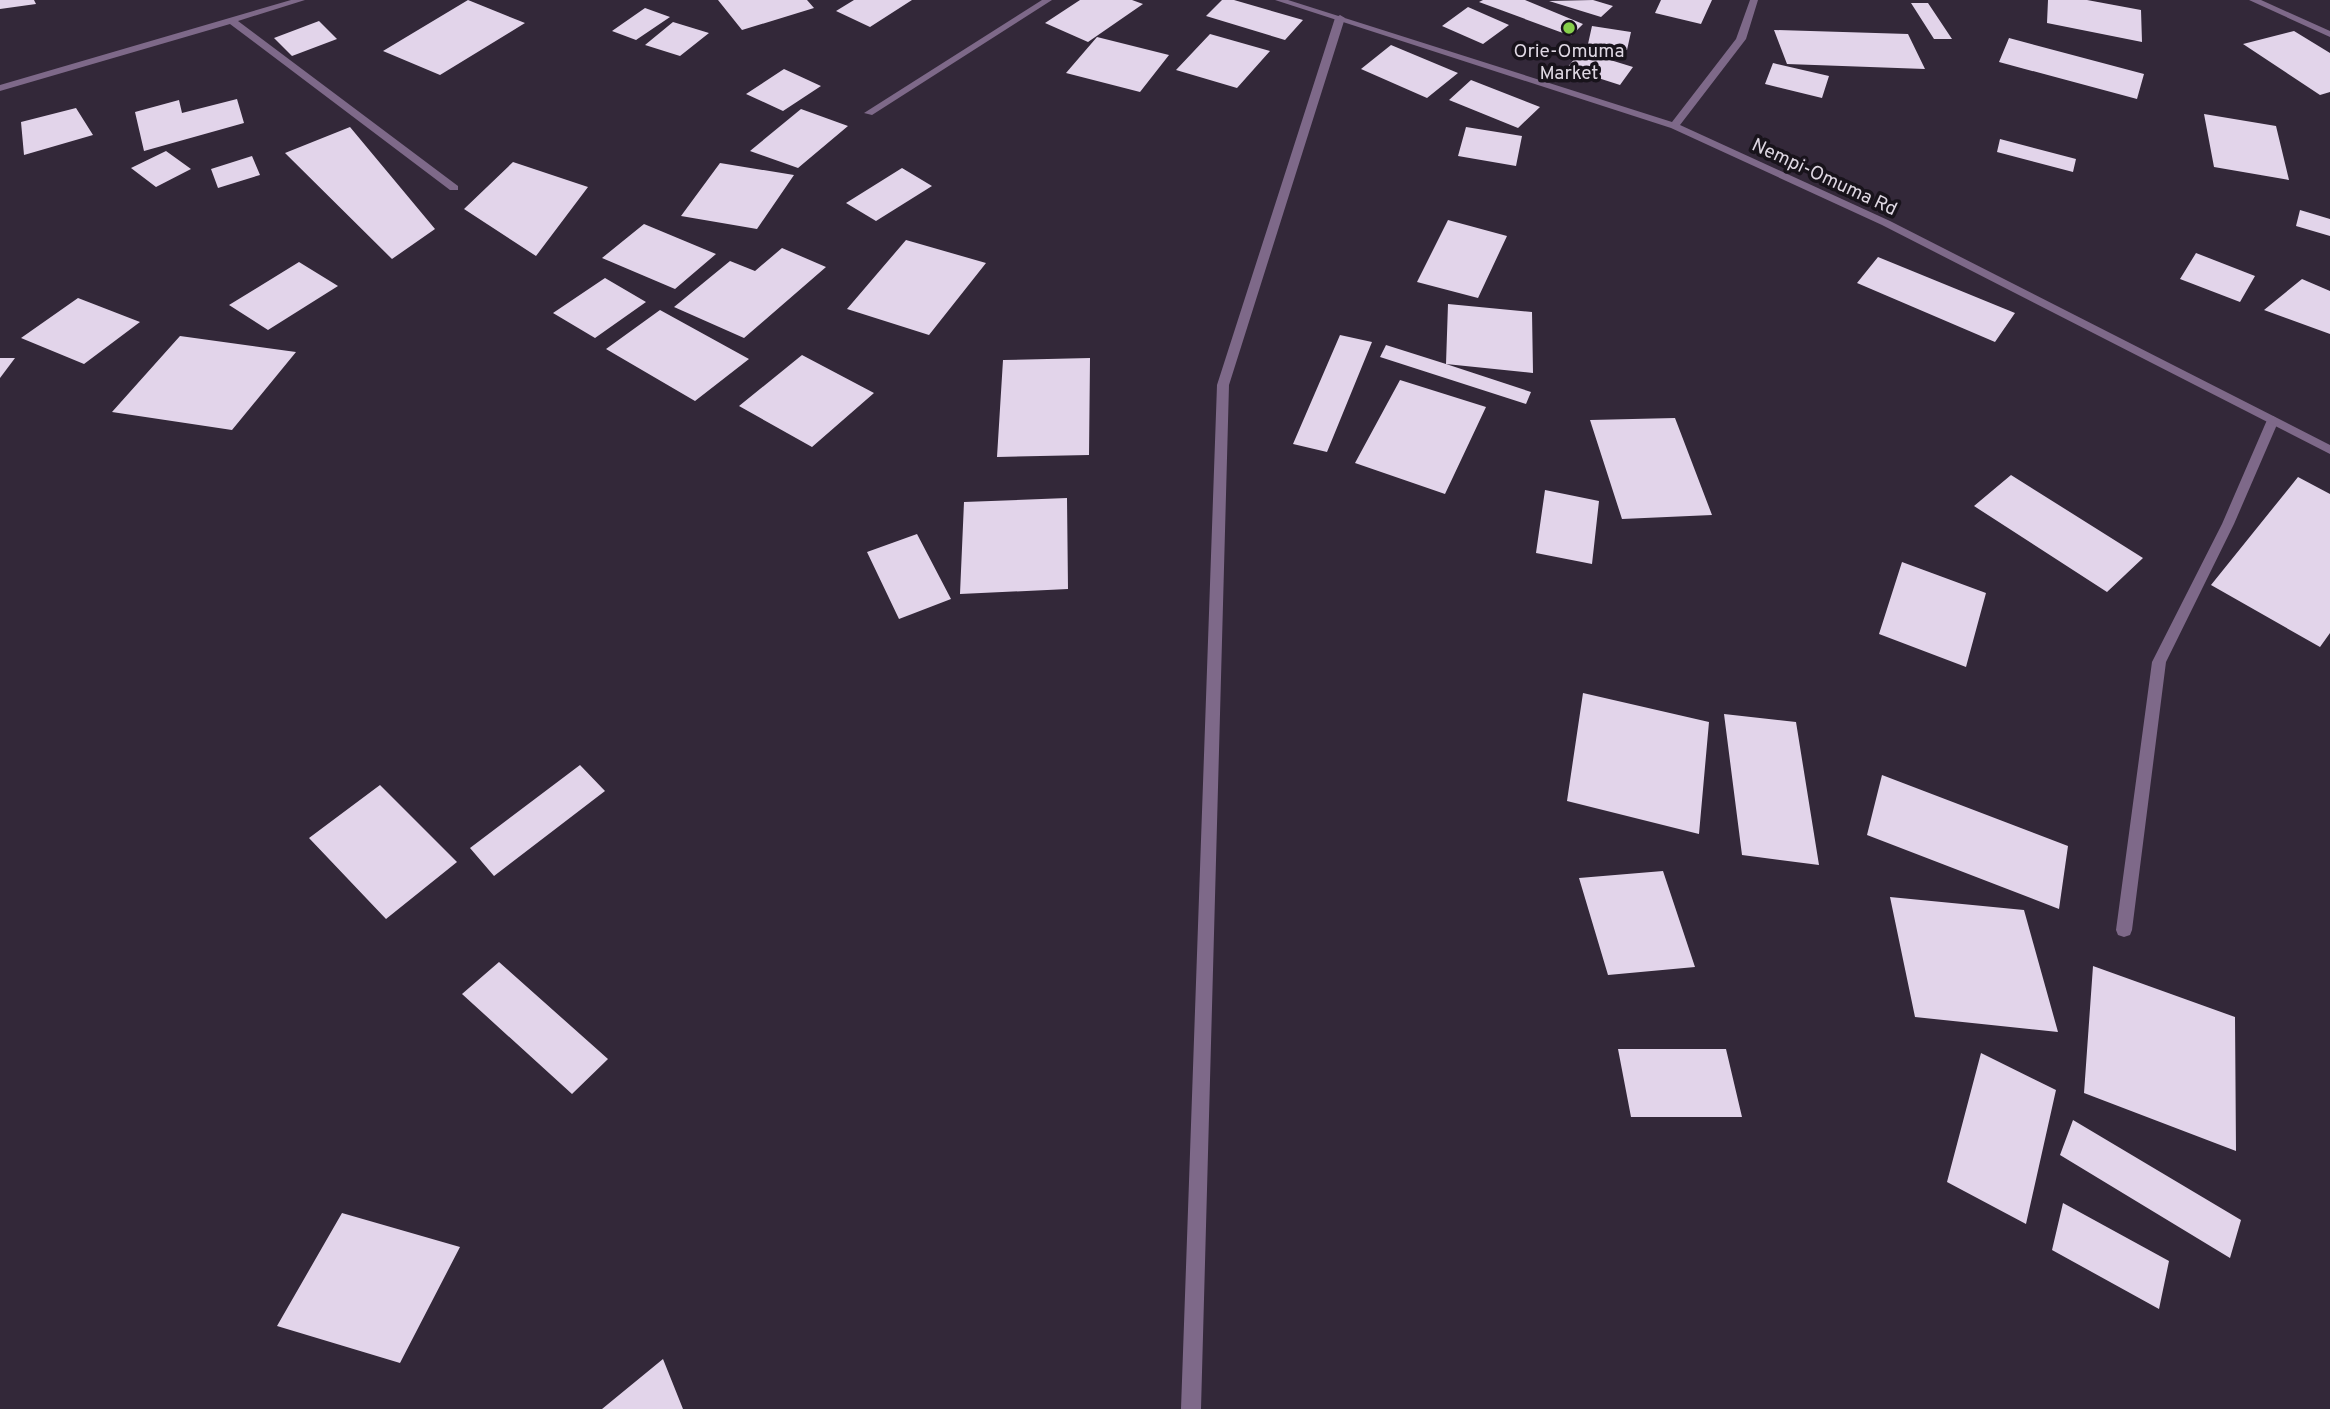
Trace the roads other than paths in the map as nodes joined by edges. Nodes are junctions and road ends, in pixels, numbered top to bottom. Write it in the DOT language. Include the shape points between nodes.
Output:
graph roads {
  1 [pos="301,0"];
  2 [pos="1048,0"];
  3 [pos="1279,0"];
  4 [pos="1754,0"];
  5 [pos="2253,0"];
  6 [pos="1340,18"];
  7 [pos="232,21"];
  8 [pos="2330,34"];
  9 [pos="0,88"];
  10 [pos="869,113"];
  11 [pos="1674,126"];
  12 [pos="454,188"];
  13 [pos="2273,420"];
  14 [pos="2330,450"];
  15 [pos="2124,930"];
  16 [pos="1191,1409"];
  1 -- 7 [label="street"];
  2 -- 10 [label="street"];
  3 -- 6 [label="street, Nempi-Omuma Rd"];
  4 -- 11 [label="street" via="1741,39"];
  5 -- 8 [label="street"];
  6 -- 11 [label="street, Nempi-Omuma Rd"];
  6 -- 16 [label="street" via="1223,385"];
  7 -- 9 [label="street"];
  7 -- 12 [label="street"];
  11 -- 13 [label="street, Nempi-Omuma Rd" via="1886,223"];
  13 -- 14 [label="street, Nempi-Omuma Rd"];
  13 -- 15 [label="street" via="2228,524 2159,662"];
}
